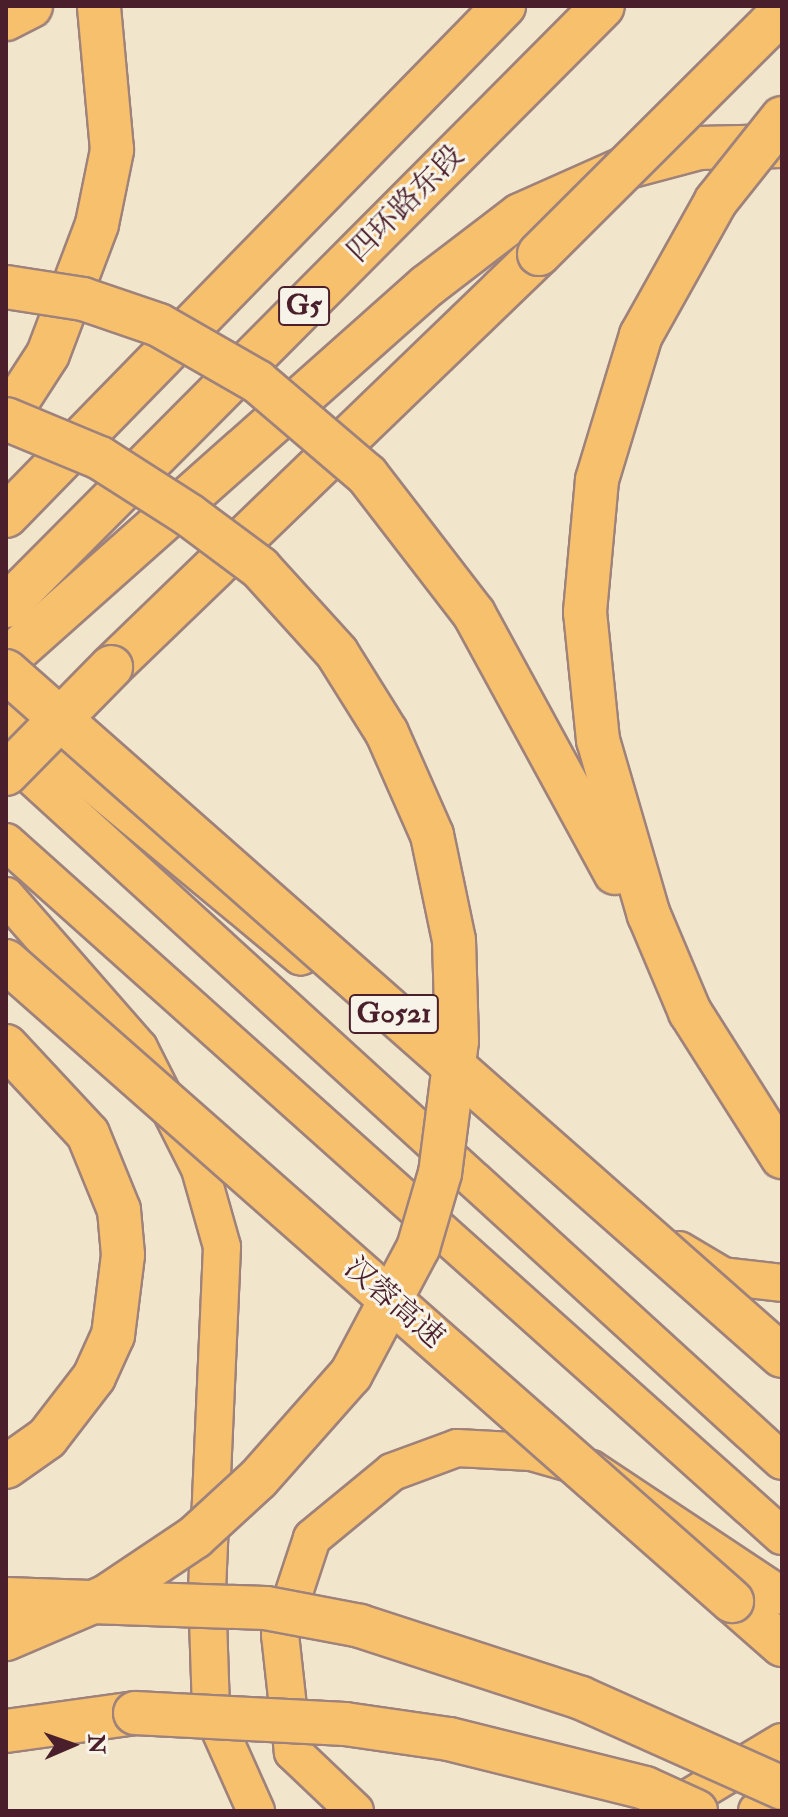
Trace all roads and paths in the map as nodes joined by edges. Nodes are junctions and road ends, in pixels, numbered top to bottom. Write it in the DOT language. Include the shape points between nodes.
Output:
graph roads {
  1 [pos="31,6"];
  2 [pos="99,6"];
  3 [pos="504,6"];
  4 [pos="603,6"];
  5 [pos="782,12"];
  6 [pos="6,19"];
  7 [pos="782,118"];
  8 [pos="782,146"];
  9 [pos="6,287"];
  10 [pos="6,419"];
  11 [pos="6,516"];
  12 [pos="6,606"];
  13 [pos="6,660"];
  14 [pos="6,671"];
  15 [pos="6,712"];
  16 [pos="6,753"];
  17 [pos="24,779"];
  18 [pos="6,842"];
  19 [pos="6,896"];
  20 [pos="6,961"];
  21 [pos="690,1012"];
  22 [pos="6,1046"];
  23 [pos="782,1157"];
  24 [pos="782,1283"];
  25 [pos="782,1356"];
  26 [pos="782,1461"];
  27 [pos="6,1467"];
  28 [pos="782,1536"];
  29 [pos="782,1596"];
  30 [pos="6,1599"];
  31 [pos="6,1639"];
  32 [pos="782,1645"];
  33 [pos="6,1731"];
  34 [pos="782,1742"];
  35 [pos="782,1788"];
  36 [pos="782,1798"];
  37 [pos="256,1811"];
  38 [pos="355,1811"];
  39 [pos="667,1811"];
  40 [pos="696,1811"];
  41 [pos="757,1811"];
  1 -- 6 [label="highway"];
  2 -- 10 [label="highway" via="112,150 97,224 48,354"];
  3 -- 11 [label="highway, G5"];
  4 -- 12 [label="highway, 四环路东段 / G5"];
  5 -- 17 [label="highway, bridge"];
  7 -- 21 [label="highway, bridge" via="716,201 641,335 607,431 589,542 585,612 598,740 619,830"];
  8 -- 13 [label="highway" via="699,148 628,167 520,215 427,286"];
  9 -- 21 [label="highway, bridge" via="83,299 159,325 258,382 367,475 474,614"];
  10 -- 31 [label="highway, bridge" via="100,458 189,515 260,568 337,653 387,733 432,835 454,940 457,1041 440,1173 418,1248 351,1374 195,1537 107,1596"];
  14 -- 25 [label="highway, G0521, bridge"];
  15 -- 24 [label="main road" via="603,1204 723,1276"];
  16 -- 17 [label="main road"];
  17 -- 26 [label="main road"];
  18 -- 28 [label="main road"];
  19 -- 37 [label="main road" via="139,1048 200,1169 222,1247 207,1589 211,1710"];
  20 -- 32 [label="highway, 汉蓉高速, bridge"];
  21 -- 23 [label="highway, bridge"];
  22 -- 27 [label="highway" via="88,1134 119,1210 123,1255 113,1335 94,1377 47,1438"];
  29 -- 38 [label="main road" via="591,1469 531,1452 457,1448 392,1472 312,1538 280,1635 293,1752"];
  30 -- 35 [label="highway, bridge" via="266,1608 360,1626 581,1698"];
  33 -- 40 [label="highway, bridge" via="135,1713 345,1724 549,1763 645,1788"];
  34 -- 39 [label="main road"];
  36 -- 41 [label="main road"];
}
